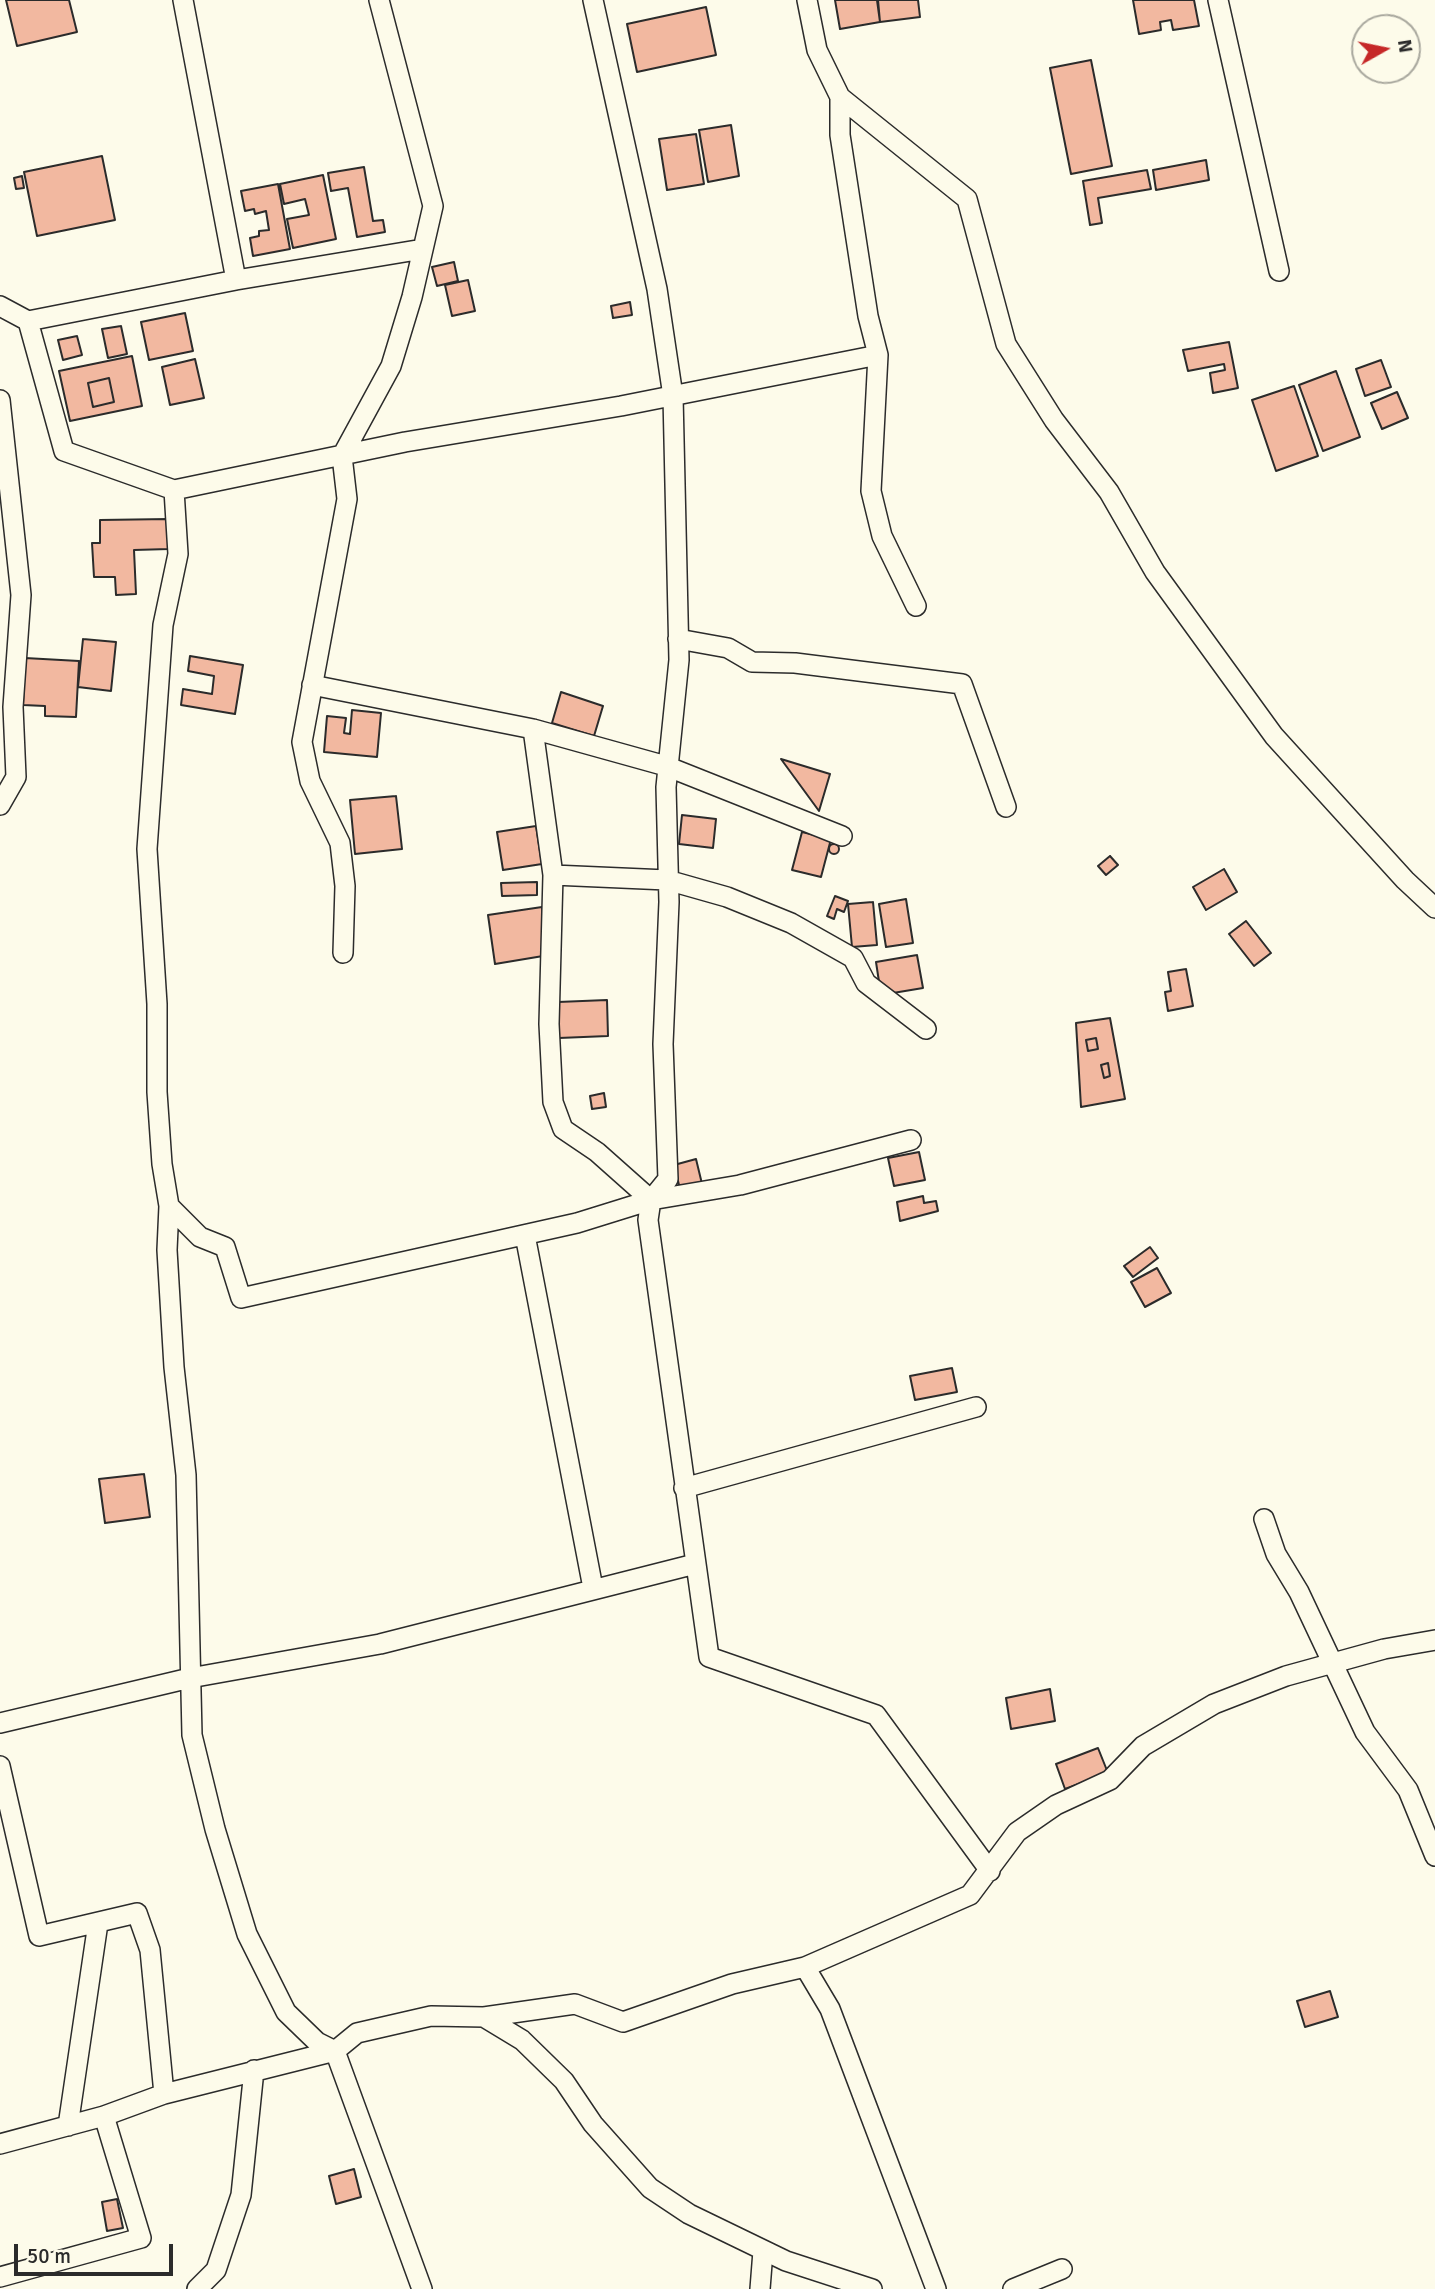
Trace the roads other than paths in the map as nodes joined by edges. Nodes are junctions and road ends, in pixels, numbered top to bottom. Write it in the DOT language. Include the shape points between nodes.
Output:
graph roads {
  1 [pos="183,0"];
  2 [pos="379,0"];
  3 [pos="593,0"];
  4 [pos="807,0"];
  5 [pos="1218,0"];
  6 [pos="840,97"];
  7 [pos="423,248"];
  8 [pos="1279,271"];
  9 [pos="236,280"];
  10 [pos="0,306"];
  11 [pos="28,321"];
  12 [pos="878,355"];
  13 [pos="673,396"];
  14 [pos="0,400"];
  15 [pos="3,431"];
  16 [pos="342,456"];
  17 [pos="174,489"];
  18 [pos="916,606"];
  19 [pos="678,639"];
  20 [pos="312,685"];
  21 [pos="533,729"];
  22 [pos="666,766"];
  23 [pos="0,805"];
  24 [pos="1006,807"];
  25 [pos="842,836"];
  26 [pos="553,876"];
  27 [pos="667,880"];
  28 [pos="1435,908"];
  29 [pos="342,953"];
  30 [pos="926,1029"];
  31 [pos="911,1140"];
  32 [pos="650,1200"];
  33 [pos="169,1206"];
  34 [pos="525,1235"];
  35 [pos="976,1407"];
  36 [pos="684,1488"];
  37 [pos="1264,1519"];
  38 [pos="695,1564"];
  39 [pos="593,1588"];
  40 [pos="1435,1640"];
  41 [pos="1333,1663"];
  42 [pos="190,1678"];
  43 [pos="0,1723"];
  44 [pos="0,1766"];
  45 [pos="1435,1856"];
  46 [pos="990,1871"];
  47 [pos="98,1923"];
  48 [pos="805,1967"];
  49 [pos="484,2017"];
  50 [pos="335,2051"];
  51 [pos="254,2070"];
  52 [pos="164,2094"];
  53 [pos="104,2116"];
  54 [pos="68,2126"];
  55 [pos="0,2144"];
  56 [pos="763,2251"];
  57 [pos="1062,2269"];
  58 [pos="0,2277"];
  59 [pos="197,2289"];
  60 [pos="422,2289"];
  61 [pos="760,2289"];
  62 [pos="872,2289"];
  63 [pos="936,2289"];
  64 [pos="1013,2289"];
  1 -- 9 [label="street"];
  2 -- 7 [label="street" via="433,206"];
  3 -- 13 [label="street" via="657,289"];
  4 -- 6 [label="street" via="817,50"];
  5 -- 8 [label="street"];
  6 -- 12 [label="street" via="840,135"];
  6 -- 28 [label="street" via="967,199 1006,344 1054,419 1109,492 1155,572 1274,736"];
  7 -- 9 [label="street"];
  7 -- 16 [label="street" via="391,366"];
  9 -- 11 [label="street"];
  10 -- 11 [label="street"];
  11 -- 17 [label="street" via="64,451"];
  12 -- 13 [label="street"];
  12 -- 18 [label="street" via="871,491 881,536"];
  13 -- 16 [label="street"];
  13 -- 19 [label="street"];
  14 -- 15 [label="street"];
  15 -- 23 [label="street" via="21,595 13,707 16,778"];
  16 -- 17 [label="street"];
  16 -- 20 [label="street" via="347,499"];
  17 -- 33 [label="street" via="178,554 163,625 147,849 157,1004 157,1092"];
  19 -- 22 [label="street"];
  19 -- 24 [label="street" via="728,648 752,662 962,684"];
  20 -- 21 [label="street"];
  20 -- 29 [label="street" via="302,742 310,781 340,844 345,887"];
  21 -- 22 [label="street"];
  21 -- 26 [label="street"];
  22 -- 25 [label="street"];
  22 -- 27 [label="street"];
  26 -- 27 [label="street"];
  26 -- 32 [label="street" via="549,1024 553,1102 563,1129 597,1152"];
  27 -- 30 [label="street" via="727,897 791,923 853,958 866,983"];
  27 -- 32 [label="street" via="663,1044 668,1179"];
  31 -- 32 [label="street" via="740,1185"];
  32 -- 34 [label="street"];
  32 -- 36 [label="street" via="648,1220"];
  33 -- 34 [label="street" via="200,1237 225,1247 241,1298"];
  33 -- 42 [label="street" via="174,1367 186,1475"];
  34 -- 39 [label="street"];
  35 -- 36 [label="street"];
  36 -- 38 [label="street"];
  37 -- 41 [label="street" via="1276,1554"];
  38 -- 39 [label="street"];
  38 -- 46 [label="street" via="709,1657 876,1715"];
  39 -- 42 [label="street" via="380,1644"];
  40 -- 41 [label="street"];
  41 -- 45 [label="street" via="1365,1732 1408,1790"];
  41 -- 46 [label="street" via="1214,1704 1143,1746 1110,1780 1056,1805 1017,1832"];
  42 -- 43 [label="street"];
  42 -- 50 [label="street" via="192,1735 247,1934 286,2012 317,2042"];
  44 -- 47 [label="street" via="38,1936"];
  46 -- 48 [label="street" via="970,1895"];
  47 -- 52 [label="street" via="136,1913 150,1950"];
  47 -- 54 [label="street"];
  48 -- 49 [label="street" via="732,1984 623,2022 575,2004"];
  48 -- 63 [label="street" via="830,2009"];
  49 -- 50 [label="street" via="430,2016 357,2033"];
  49 -- 56 [label="street" via="522,2040 564,2081 593,2124 650,2188 688,2214"];
  50 -- 51 [label="street"];
  50 -- 60 [label="street"];
  51 -- 52 [label="street"];
  51 -- 59 [label="street" via="241,2195 216,2270"];
  52 -- 53 [label="street"];
  53 -- 54 [label="street"];
  53 -- 58 [label="street" via="141,2238"];
  54 -- 55 [label="street"];
  56 -- 61 [label="street"];
  56 -- 62 [label="street"];
  57 -- 64 [label="street"];
}
